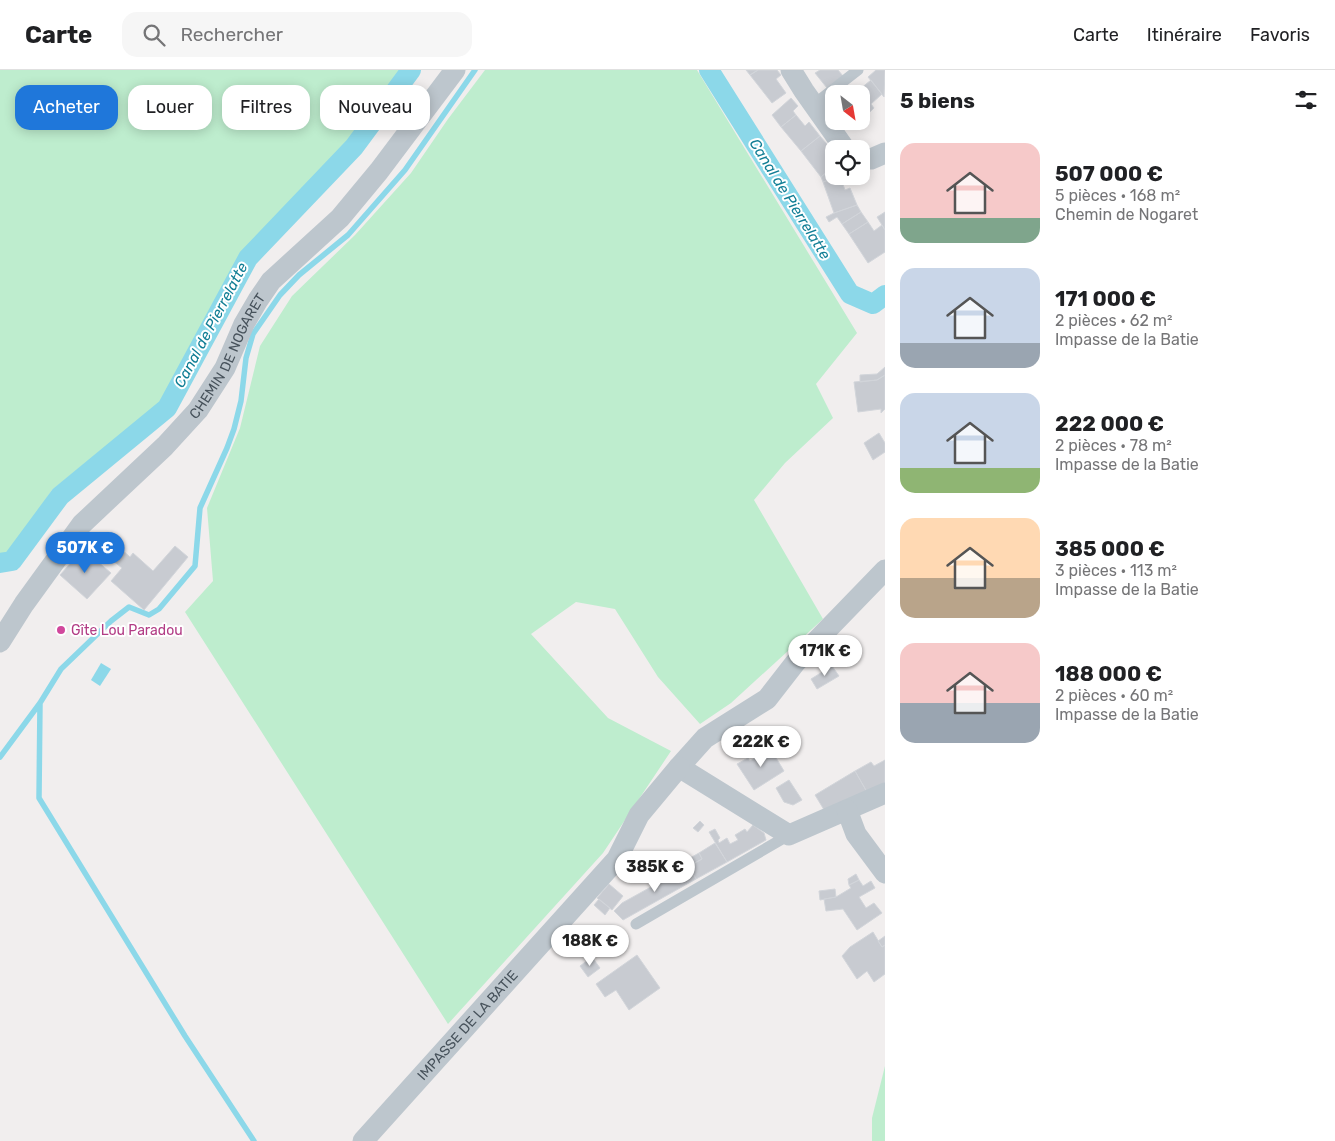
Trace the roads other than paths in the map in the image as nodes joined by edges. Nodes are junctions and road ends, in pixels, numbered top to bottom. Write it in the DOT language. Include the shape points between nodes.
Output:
graph roads {
  1 [pos="455,70"];
  2 [pos="791,70"];
  3 [pos="858,70"];
  4 [pos="813,104"];
  5 [pos="839,140"];
  6 [pos="885,153"];
  7 [pos="870,159"];
  8 [pos="885,570"];
  9 [pos="8,614"];
  10 [pos="0,642"];
  11 [pos="679,767"];
  12 [pos="885,793"];
  13 [pos="847,810"];
  14 [pos="789,835"];
  15 [pos="885,873"];
  16 [pos="636,924"];
  17 [pos="363,1141"];
  1 -- 9 [label="street, CHEMIN DE NOGARET" via="340,218 271,281 244,324 225,368 198,410 165,446 82,524"];
  2 -- 4 [label="street"];
  3 -- 4 [label="lane"];
  4 -- 5 [label="street"];
  6 -- 7 [label="street"];
  8 -- 11 [label="street, IMPASSE DE LA BATIE" via="795,663 767,699 705,738"];
  9 -- 10 [label="street, CHEMIN DE NOGARET"];
  11 -- 14 [label="street"];
  11 -- 17 [label="street, IMPASSE DE LA BATIE" via="639,815 617,859"];
  12 -- 13 [label="street"];
  13 -- 14 [label="street"];
  13 -- 15 [label="street" via="856,834"];
  14 -- 16 [label="lane"];
}
